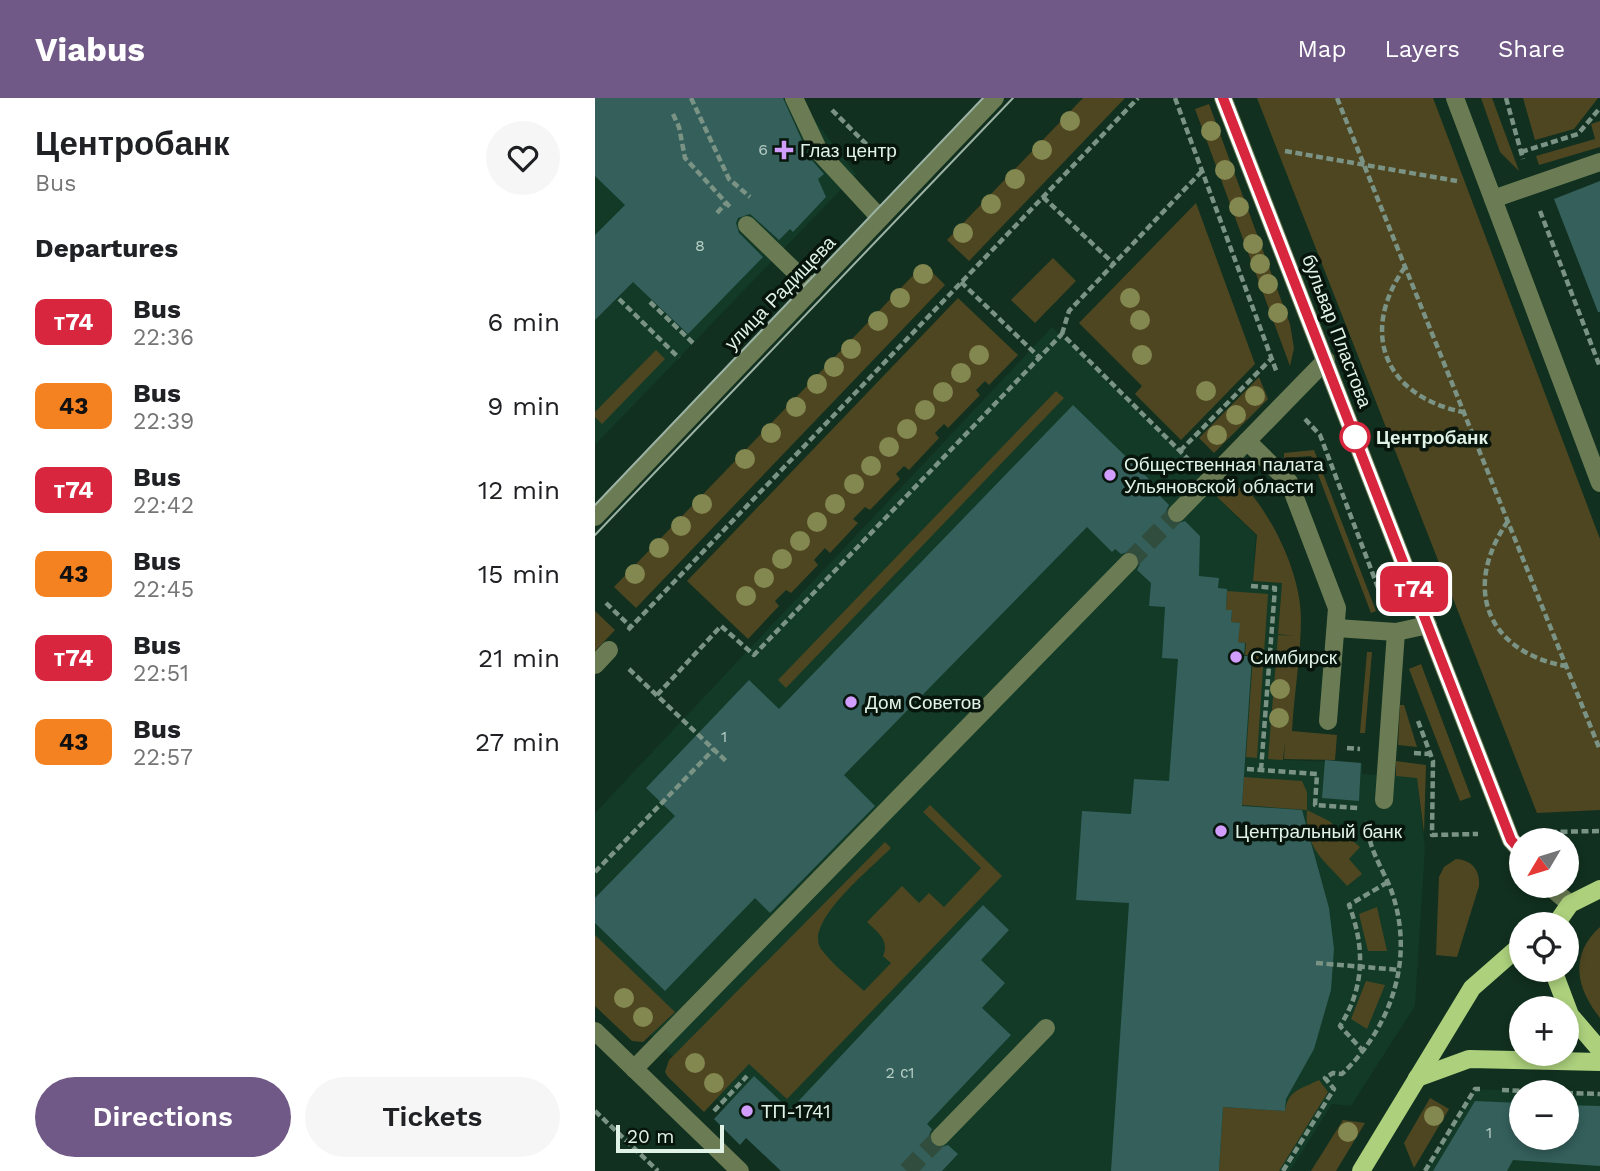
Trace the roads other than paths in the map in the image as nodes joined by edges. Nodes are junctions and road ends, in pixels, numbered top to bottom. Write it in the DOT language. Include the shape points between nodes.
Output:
graph roads {
  1 [pos="794,98"];
  2 [pos="995,98"];
  3 [pos="1223,98"];
  4 [pos="1455,98"];
  5 [pos="1600,162"];
  6 [pos="1493,199"];
  7 [pos="880,218"];
  8 [pos="747,225"];
  9 [pos="813,289"];
  10 [pos="1326,360"];
  11 [pos="1247,441"];
  12 [pos="1600,483"];
  13 [pos="1177,513"];
  14 [pos="595,517"];
  15 [pos="1129,562"];
  16 [pos="1429,625"];
  17 [pos="1336,628"];
  18 [pos="1396,632"];
  19 [pos="609,650"];
  20 [pos="595,665"];
  21 [pos="1328,720"];
  22 [pos="1384,800"];
  23 [pos="1509,835"];
  24 [pos="1600,889"];
  25 [pos="1563,898"];
  26 [pos="1570,904"];
  27 [pos="1564,912"];
  28 [pos="1509,956"];
  29 [pos="1558,982"];
  30 [pos="1046,1028"];
  31 [pos="595,1031"];
  32 [pos="1600,1049"];
  33 [pos="1600,1062"];
  34 [pos="634,1069"];
  35 [pos="1417,1078"];
  36 [pos="940,1137"];
  37 [pos="740,1171"];
  38 [pos="1361,1171"];
  1 -- 7 [label="street" via="820,153"];
  2 -- 7 [label="street, улица Радищева"];
  3 -- 10 [label="street, бульвар Пластова"];
  4 -- 6 [label="street"];
  5 -- 6 [label="street"];
  6 -- 12 [label="street"];
  7 -- 9 [label="street, улица Радищева"];
  8 -- 9 [label="street"];
  9 -- 14 [label="street, улица Радищева"];
  10 -- 11 [label="street"];
  10 -- 16 [label="street, бульвар Пластова"];
  11 -- 13 [label="street"];
  11 -- 17 [label="street" via="1289,482 1338,608"];
  15 -- 34 [label="street"];
  16 -- 18 [label="street"];
  16 -- 23 [label="street, бульвар Пластова"];
  17 -- 18 [label="street"];
  17 -- 21 [label="street"];
  18 -- 22 [label="street"];
  19 -- 20 [label="street"];
  24 -- 26 [label="main road"];
  25 -- 26 [label="street"];
  26 -- 27 [label="main road"];
  28 -- 35 [label="main road" via="1472,988"];
  29 -- 32 [label="main road" via="1570,1015"];
  30 -- 36 [label="street"];
  31 -- 34 [label="street"];
  33 -- 35 [label="main road" via="1469,1059"];
  34 -- 37 [label="street"];
  35 -- 38 [label="main road"];
}
